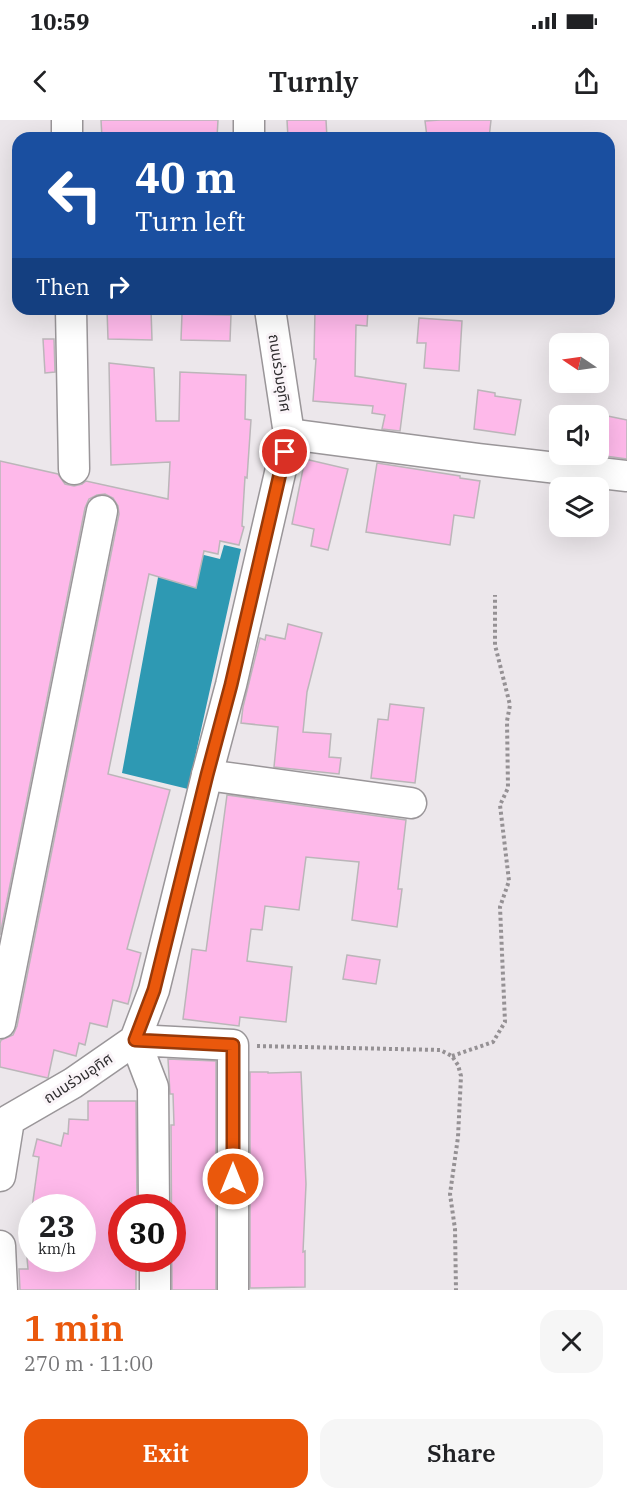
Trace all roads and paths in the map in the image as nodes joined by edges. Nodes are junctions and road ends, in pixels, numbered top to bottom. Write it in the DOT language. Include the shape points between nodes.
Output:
graph roads {
  1 [pos="71,315"];
  2 [pos="271,315"];
  3 [pos="289,434"];
  4 [pos="74,469"];
  5 [pos="627,476"];
  6 [pos="102,511"];
  7 [pos="495,595"];
  8 [pos="207,775"];
  9 [pos="411,803"];
  10 [pos="0,1023"];
  11 [pos="135,1040"];
  12 [pos="233,1045"];
  13 [pos="452,1056"];
  14 [pos="5,1119"];
  15 [pos="0,1176"];
  16 [pos="154,1194"];
  17 [pos="0,1246"];
  18 [pos="155,1272"];
  19 [pos="2,1290"];
  20 [pos="155,1290"];
  21 [pos="233,1290"];
  22 [pos="456,1290"];
  1 -- 4 [label="street"];
  2 -- 3 [label="street, ถนนร่วมอุทิศ"];
  3 -- 5 [label="street"];
  3 -- 8 [label="street, ถนนร่วมอุทิศ"];
  6 -- 10 [label="street"];
  7 -- 13 [label="path" via="495,645 510,705 508,788 500,805 509,881 500,906 505,1022 493,1042"];
  8 -- 9 [label="street"];
  8 -- 11 [label="street, ถนนร่วมอุทิศ" via="154,990"];
  11 -- 12 [label="street"];
  11 -- 14 [label="street, ถนนร่วมอุทิศ" via="73,1083"];
  11 -- 16 [label="street" via="153,1087"];
  12 -- 13 [label="path" via="440,1050"];
  12 -- 21 [label="street"];
  13 -- 22 [label="path" via="461,1076 450,1194"];
  14 -- 15 [label="street, ถนนร่วมอุทิศ"];
  17 -- 19 [label="street"];
  18 -- 20 [label="street"];
}
